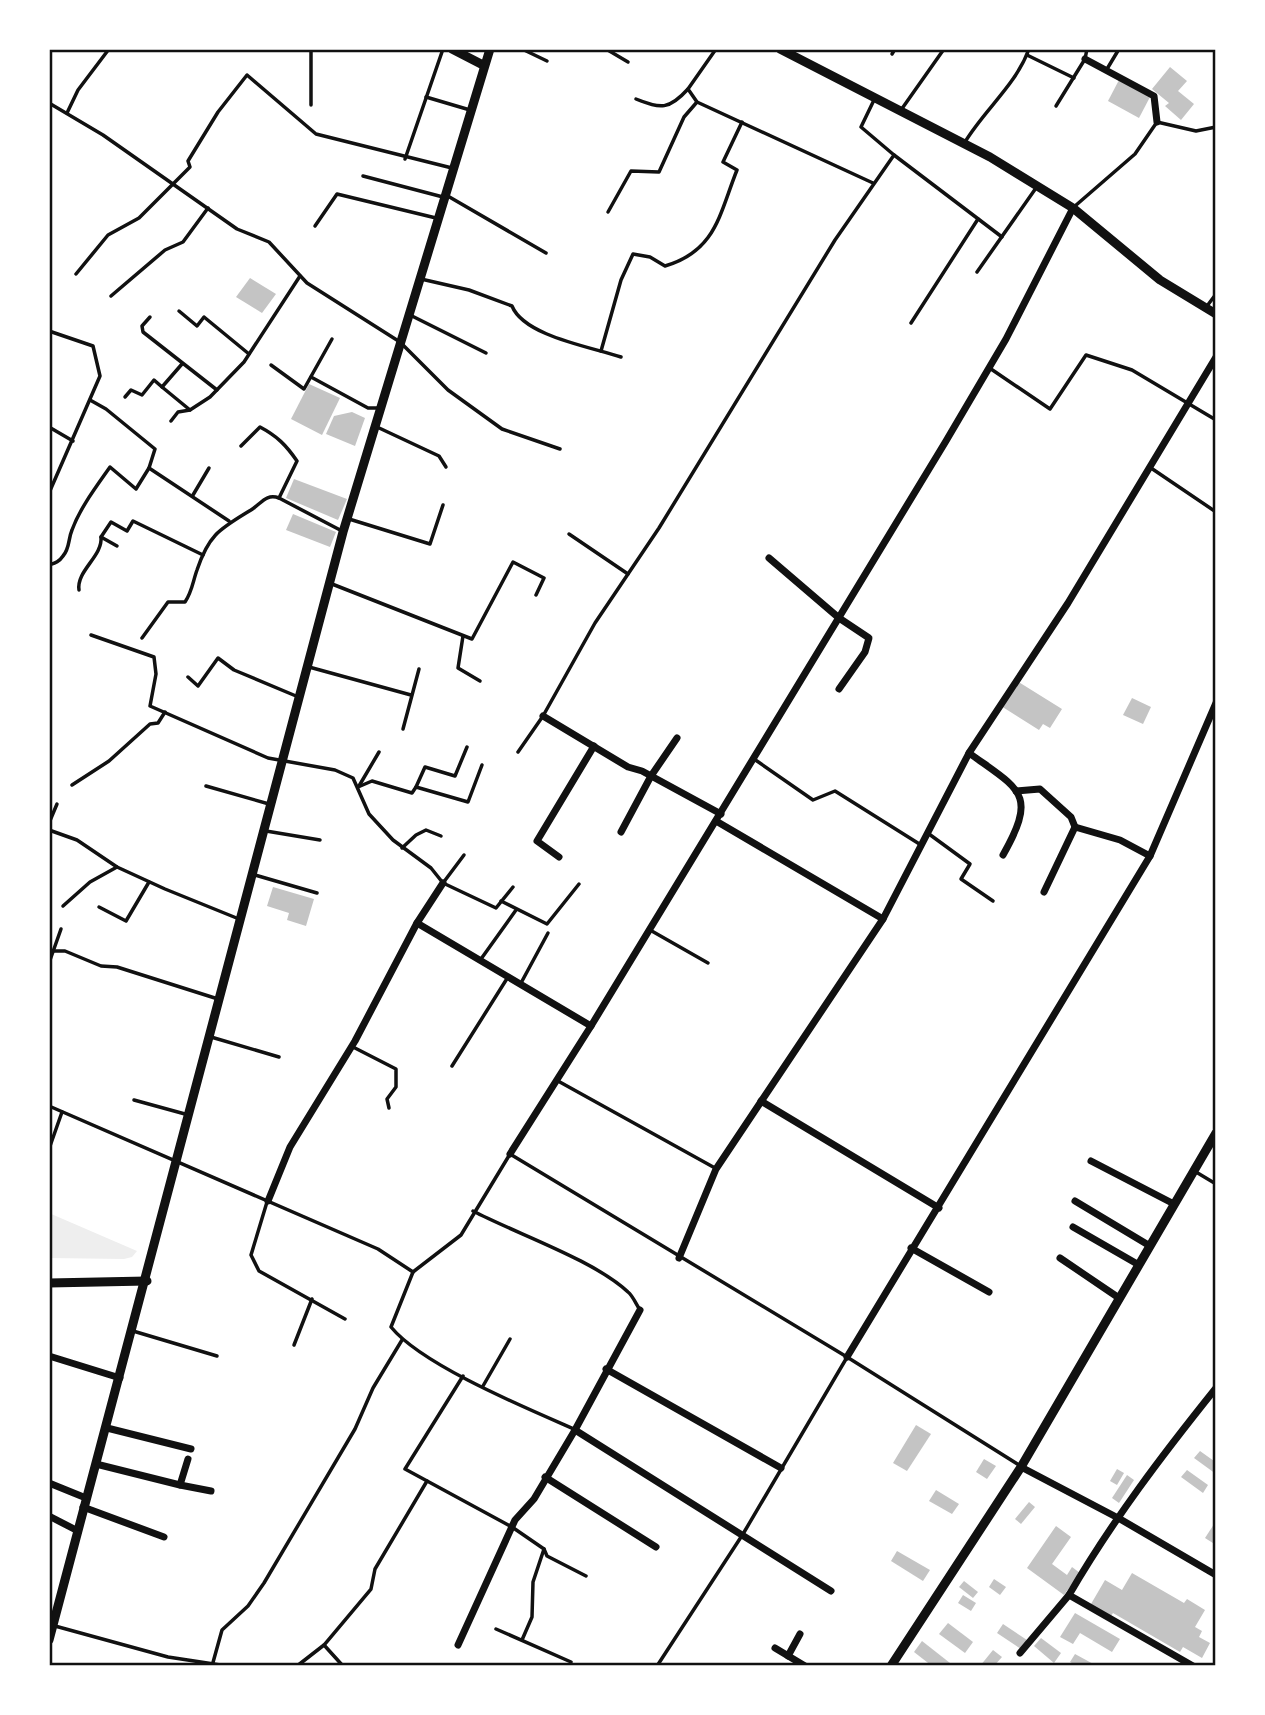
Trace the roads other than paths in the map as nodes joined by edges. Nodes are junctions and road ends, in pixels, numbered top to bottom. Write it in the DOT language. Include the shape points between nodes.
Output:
graph roads {
  1 [pos="109,49"];
  2 [pos="311,49"];
  3 [pos="443,49"];
  4 [pos="452,49"];
  5 [pos="490,49"];
  6 [pos="522,49"];
  7 [pos="606,49"];
  8 [pos="716,49"];
  9 [pos="780,49"];
  10 [pos="895,49"];
  11 [pos="944,49"];
  12 [pos="1029,49"];
  13 [pos="1087,49"];
  14 [pos="1119,49"];
  15 [pos="892,54"];
  16 [pos="1027,55"];
  17 [pos="1085,59"];
  18 [pos="547,61"];
  19 [pos="628,62"];
  20 [pos="483,65"];
  21 [pos="1107,69"];
  22 [pos="1074,78"];
  23 [pos="688,89"];
  24 [pos="426,97"];
  25 [pos="875,98"];
  26 [pos="636,99"];
  27 [pos="697,102"];
  28 [pos="49,103"];
  29 [pos="311,105"];
  30 [pos="1056,106"];
  31 [pos="470,110"];
  32 [pos="900,110"];
  33 [pos="67,113"];
  34 [pos="742,122"];
  35 [pos="1157,122"];
  36 [pos="1216,127"];
  37 [pos="964,144"];
  38 [pos="894,155"];
  39 [pos="405,159"];
  40 [pos="452,168"];
  41 [pos="363,176"];
  42 [pos="873,183"];
  43 [pos="172,184"];
  44 [pos="1037,186"];
  45 [pos="443,195"];
  46 [pos="208,208"];
  47 [pos="1073,208"];
  48 [pos="608,212"];
  49 [pos="436,218"];
  50 [pos="978,219"];
  51 [pos="315,226"];
  52 [pos="1002,237"];
  53 [pos="546,253"];
  54 [pos="977,272"];
  55 [pos="76,274"];
  56 [pos="300,276"];
  57 [pos="419,278"];
  58 [pos="1216,294"];
  59 [pos="111,296"];
  60 [pos="1207,307"];
  61 [pos="179,311"];
  62 [pos="408,314"];
  63 [pos="1216,314"];
  64 [pos="150,317"];
  65 [pos="911,323"];
  66 [pos="49,331"];
  67 [pos="332,339"];
  68 [pos="400,342"];
  69 [pos="601,351"];
  70 [pos="486,353"];
  71 [pos="249,354"];
  72 [pos="621,357"];
  73 [pos="1216,357"];
  74 [pos="182,364"];
  75 [pos="271,365"];
  76 [pos="989,368"];
  77 [pos="310,377"];
  78 [pos="162,387"];
  79 [pos="217,390"];
  80 [pos="125,397"];
  81 [pos="90,400"];
  82 [pos="1188,401"];
  83 [pos="381,408"];
  84 [pos="190,410"];
  85 [pos="1216,420"];
  86 [pos="171,421"];
  87 [pos="376,426"];
  88 [pos="49,427"];
  89 [pos="73,441"];
  90 [pos="241,446"];
  91 [pos="560,449"];
  92 [pos="446,467"];
  93 [pos="149,468"];
  94 [pos="209,468"];
  95 [pos="1151,468"];
  96 [pos="50,489"];
  97 [pos="192,495"];
  98 [pos="279,498"];
  99 [pos="443,505"];
  100 [pos="1216,512"];
  101 [pos="349,519"];
  102 [pos="229,521"];
  103 [pos="344,532"];
  104 [pos="569,534"];
  105 [pos="102,537"];
  106 [pos="117,546"];
  107 [pos="203,555"];
  108 [pos="769,558"];
  109 [pos="49,565"];
  110 [pos="628,574"];
  111 [pos="331,584"];
  112 [pos="79,590"];
  113 [pos="536,595"];
  114 [pos="839,618"];
  115 [pos="91,635"];
  116 [pos="463,636"];
  117 [pos="142,638"];
  118 [pos="307,667"];
  119 [pos="419,669"];
  120 [pos="188,677"];
  121 [pos="480,681"];
  122 [pos="839,689"];
  123 [pos="411,695"];
  124 [pos="298,697"];
  125 [pos="1216,703"];
  126 [pos="164,712"];
  127 [pos="543,716"];
  128 [pos="1213,716"];
  129 [pos="403,729"];
  130 [pos="677,738"];
  131 [pos="594,746"];
  132 [pos="467,747"];
  133 [pos="379,752"];
  134 [pos="518,752"];
  135 [pos="969,753"];
  136 [pos="754,759"];
  137 [pos="282,762"];
  138 [pos="482,765"];
  139 [pos="651,776"];
  140 [pos="72,785"];
  141 [pos="206,786"];
  142 [pos="416,787"];
  143 [pos="358,788"];
  144 [pos="1016,791"];
  145 [pos="57,804"];
  146 [pos="271,805"];
  147 [pos="719,817"];
  148 [pos="49,823"];
  149 [pos="1075,827"];
  150 [pos="49,830"];
  151 [pos="264,831"];
  152 [pos="621,832"];
  153 [pos="927,833"];
  154 [pos="441,836"];
  155 [pos="320,840"];
  156 [pos="921,845"];
  157 [pos="402,848"];
  158 [pos="464,855"];
  159 [pos="1003,855"];
  160 [pos="1150,856"];
  161 [pos="559,857"];
  162 [pos="117,867"];
  163 [pos="253,874"];
  164 [pos="149,882"];
  165 [pos="443,883"];
  166 [pos="579,884"];
  167 [pos="513,887"];
  168 [pos="1044,892"];
  169 [pos="317,893"];
  170 [pos="501,901"];
  171 [pos="993,901"];
  172 [pos="63,906"];
  173 [pos="99,907"];
  174 [pos="516,909"];
  175 [pos="883,919"];
  176 [pos="241,920"];
  177 [pos="417,923"];
  178 [pos="61,929"];
  179 [pos="648,929"];
  180 [pos="548,933"];
  181 [pos="51,952"];
  182 [pos="481,959"];
  183 [pos="708,963"];
  184 [pos="49,964"];
  185 [pos="509,977"];
  186 [pos="521,984"];
  187 [pos="220,999"];
  188 [pos="591,1026"];
  189 [pos="211,1037"];
  190 [pos="351,1046"];
  191 [pos="279,1057"];
  192 [pos="452,1066"];
  193 [pos="558,1081"];
  194 [pos="134,1100"];
  195 [pos="761,1101"];
  196 [pos="49,1106"];
  197 [pos="389,1108"];
  198 [pos="62,1112"];
  199 [pos="191,1116"];
  200 [pos="1216,1133"];
  201 [pos="49,1149"];
  202 [pos="510,1154"];
  203 [pos="1091,1161"];
  204 [pos="178,1164"];
  205 [pos="716,1169"];
  206 [pos="1194,1171"];
  207 [pos="1216,1184"];
  208 [pos="268,1200"];
  209 [pos="1075,1201"];
  210 [pos="1174,1204"];
  211 [pos="939,1208"];
  212 [pos="473,1211"];
  213 [pos="1073,1227"];
  214 [pos="1150,1246"];
  215 [pos="911,1248"];
  216 [pos="679,1258"];
  217 [pos="1059,1258"];
  218 [pos="1139,1265"];
  219 [pos="413,1272"];
  220 [pos="147,1281"];
  221 [pos="49,1283"];
  222 [pos="989,1292"];
  223 [pos="312,1298"];
  224 [pos="1119,1298"];
  225 [pos="640,1310"];
  226 [pos="345,1319"];
  227 [pos="133,1331"];
  228 [pos="510,1339"];
  229 [pos="402,1340"];
  230 [pos="295,1345"];
  231 [pos="49,1356"];
  232 [pos="218,1356"];
  233 [pos="847,1357"];
  234 [pos="606,1369"];
  235 [pos="463,1376"];
  236 [pos="120,1378"];
  237 [pos="483,1386"];
  238 [pos="1216,1388"];
  239 [pos="107,1428"];
  240 [pos="575,1430"];
  241 [pos="191,1449"];
  242 [pos="188,1459"];
  243 [pos="96,1464"];
  244 [pos="1021,1466"];
  245 [pos="781,1468"];
  246 [pos="545,1477"];
  247 [pos="427,1481"];
  248 [pos="49,1483"];
  249 [pos="180,1485"];
  250 [pos="211,1491"];
  251 [pos="84,1503"];
  252 [pos="49,1516"];
  253 [pos="1120,1519"];
  254 [pos="512,1527"];
  255 [pos="76,1530"];
  256 [pos="743,1534"];
  257 [pos="164,1537"];
  258 [pos="656,1548"];
  259 [pos="544,1549"];
  260 [pos="1216,1575"];
  261 [pos="586,1576"];
  262 [pos="831,1591"];
  263 [pos="1069,1595"];
  264 [pos="53,1625"];
  265 [pos="496,1629"];
  266 [pos="800,1634"];
  267 [pos="49,1640"];
  268 [pos="522,1640"];
  269 [pos="324,1645"];
  270 [pos="458,1645"];
  271 [pos="775,1648"];
  272 [pos="1020,1653"];
  273 [pos="788,1656"];
  274 [pos="571,1662"];
  275 [pos="212,1664"];
  276 [pos="227,1666"];
  277 [pos="297,1666"];
  278 [pos="343,1666"];
  279 [pos="657,1666"];
  280 [pos="805,1666"];
  281 [pos="891,1666"];
  282 [pos="1193,1666"];
  1 -- 33 [label="lane"];
  2 -- 29 [label="lane"];
  3 -- 24 [label="lane"];
  4 -- 20 [label="street"];
  5 -- 20 [label="street"];
  6 -- 18 [label="lane"];
  7 -- 19 [label="lane"];
  8 -- 23 [label="lane"];
  9 -- 25 [label="street"];
  10 -- 15 [label="lane"];
  11 -- 32 [label="lane"];
  12 -- 16 [label="lane"];
  13 -- 17 [label="lane"];
  14 -- 21 [label="lane"];
  16 -- 22 [label="lane"];
  16 -- 37 [label="lane"];
  17 -- 21 [label="street"];
  17 -- 22 [label="lane"];
  20 -- 31 [label="street"];
  21 -- 35 [label="street" via="1154,96"];
  22 -- 30 [label="lane"];
  23 -- 26 [label="lane" via="674,105 661,109"];
  23 -- 27 [label="lane"];
  24 -- 31 [label="lane"];
  24 -- 39 [label="lane"];
  25 -- 32 [label="street"];
  25 -- 38 [label="lane" via="861,127"];
  27 -- 34 [label="lane"];
  27 -- 48 [label="lane" via="684,117 659,172 631,171"];
  28 -- 33 [label="lane"];
  31 -- 40 [label="street"];
  32 -- 37 [label="street"];
  33 -- 43 [label="lane"];
  34 -- 42 [label="lane"];
  34 -- 69 [label="lane" via="723,162 737,170 709,240 688,259 665,266 633,254"];
  35 -- 36 [label="lane" via="1196,131"];
  35 -- 47 [label="lane" via="1135,154"];
  37 -- 44 [label="street"];
  38 -- 42 [label="lane"];
  38 -- 50 [label="lane"];
  39 -- 40 [label="lane"];
  39 -- 43 [label="lane" via="316,134 247,75 197,145 188,161 190,167"];
  40 -- 45 [label="street"];
  41 -- 45 [label="lane"];
  42 -- 110 [label="lane"];
  43 -- 46 [label="lane"];
  43 -- 55 [label="lane" via="139,218 108,235"];
  44 -- 47 [label="street"];
  44 -- 52 [label="lane"];
  45 -- 49 [label="street"];
  45 -- 53 [label="lane"];
  46 -- 56 [label="lane" via="237,229 269,242"];
  46 -- 59 [label="lane" via="183,242 165,250"];
  47 -- 60 [label="street" via="1160,280"];
  47 -- 76 [label="street"];
  49 -- 51 [label="lane" via="337,194"];
  49 -- 57 [label="street"];
  50 -- 52 [label="lane"];
  50 -- 65 [label="lane"];
  52 -- 54 [label="lane"];
  56 -- 68 [label="lane"];
  56 -- 71 [label="lane"];
  57 -- 62 [label="street"];
  57 -- 69 [label="lane" via="512,306 516,317 529,328"];
  58 -- 60 [label="lane"];
  60 -- 63 [label="street"];
  61 -- 71 [label="lane" via="197,326 204,317"];
  62 -- 68 [label="street"];
  62 -- 70 [label="lane"];
  64 -- 74 [label="lane" via="143,332"];
  66 -- 81 [label="lane" via="93,346 100,376"];
  67 -- 77 [label="lane"];
  68 -- 83 [label="street"];
  68 -- 91 [label="lane" via="448,390 502,429"];
  69 -- 72 [label="lane"];
  71 -- 79 [label="lane"];
  73 -- 82 [label="street"];
  74 -- 78 [label="lane"];
  74 -- 79 [label="lane"];
  75 -- 77 [label="lane" via="304,389"];
  76 -- 82 [label="lane" via="1050,409 1086,355 1132,370"];
  76 -- 114 [label="street"];
  77 -- 83 [label="lane" via="368,408"];
  78 -- 80 [label="lane" via="153,380 142,396 131,390"];
  78 -- 84 [label="lane"];
  79 -- 84 [label="lane"];
  81 -- 89 [label="lane"];
  81 -- 93 [label="lane" via="155,449"];
  82 -- 85 [label="lane"];
  82 -- 95 [label="street"];
  83 -- 87 [label="street"];
  84 -- 86 [label="lane" via="178,412"];
  87 -- 92 [label="lane" via="439,456"];
  87 -- 101 [label="street"];
  88 -- 89 [label="lane"];
  89 -- 96 [label="lane"];
  90 -- 98 [label="lane" via="260,427 287,447 297,461"];
  93 -- 97 [label="lane"];
  93 -- 109 [label="lane" via="136,489 110,467 71,531 64,555"];
  94 -- 97 [label="lane"];
  95 -- 100 [label="lane"];
  95 -- 135 [label="street"];
  97 -- 102 [label="lane"];
  98 -- 102 [label="lane" via="263,500"];
  98 -- 103 [label="lane"];
  99 -- 101 [label="lane" via="430,544"];
  101 -- 103 [label="street"];
  102 -- 107 [label="lane" via="208,541"];
  103 -- 111 [label="street"];
  104 -- 110 [label="lane"];
  105 -- 106 [label="lane"];
  105 -- 107 [label="lane" via="111,522 127,531 133,522"];
  105 -- 112 [label="lane" via="78,583"];
  107 -- 117 [label="lane" via="185,601 168,601"];
  108 -- 114 [label="street"];
  110 -- 127 [label="lane"];
  111 -- 116 [label="lane"];
  111 -- 118 [label="street"];
  113 -- 116 [label="lane" via="544,578 513,562 472,639"];
  114 -- 122 [label="street" via="869,638 865,652"];
  114 -- 136 [label="street"];
  115 -- 126 [label="lane" via="154,657 150,706"];
  116 -- 121 [label="lane" via="458,668"];
  118 -- 123 [label="lane"];
  118 -- 124 [label="street"];
  119 -- 123 [label="lane"];
  120 -- 124 [label="lane" via="198,686 218,658 234,670"];
  123 -- 129 [label="lane"];
  124 -- 137 [label="street"];
  125 -- 128 [label="street"];
  126 -- 137 [label="lane"];
  126 -- 140 [label="lane" via="158,723 150,724 109,761"];
  127 -- 131 [label="street"];
  127 -- 134 [label="lane"];
  128 -- 160 [label="street"];
  130 -- 139 [label="street"];
  131 -- 139 [label="street"];
  131 -- 161 [label="street" via="537,841"];
  132 -- 142 [label="lane" via="455,776 425,767"];
  133 -- 143 [label="lane"];
  135 -- 144 [label="street"];
  135 -- 153 [label="street"];
  136 -- 147 [label="street"];
  136 -- 156 [label="lane" via="813,800 835,791"];
  137 -- 143 [label="lane" via="335,770 353,778"];
  137 -- 146 [label="street"];
  138 -- 142 [label="lane" via="468,802"];
  139 -- 147 [label="street"];
  139 -- 152 [label="street"];
  141 -- 146 [label="lane"];
  142 -- 143 [label="lane" via="412,793 372,781"];
  143 -- 157 [label="lane" via="369,814"];
  144 -- 149 [label="street" via="1040,789 1071,817"];
  144 -- 159 [label="street" via="1022,801 1020,824"];
  145 -- 148 [label="lane"];
  146 -- 151 [label="street"];
  147 -- 175 [label="street"];
  147 -- 179 [label="street"];
  149 -- 160 [label="street" via="1120,840"];
  149 -- 168 [label="street"];
  150 -- 162 [label="lane" via="76,839"];
  151 -- 155 [label="lane"];
  151 -- 163 [label="street"];
  153 -- 156 [label="street"];
  153 -- 171 [label="lane" via="970,864 961,879"];
  154 -- 157 [label="lane" via="426,830"];
  156 -- 175 [label="street"];
  157 -- 165 [label="lane" via="431,868"];
  158 -- 165 [label="lane"];
  160 -- 211 [label="street"];
  162 -- 164 [label="lane"];
  162 -- 172 [label="lane" via="90,881"];
  163 -- 169 [label="lane"];
  163 -- 176 [label="street"];
  164 -- 173 [label="lane" via="126,921"];
  164 -- 176 [label="lane"];
  165 -- 170 [label="lane" via="496,908"];
  165 -- 177 [label="street"];
  166 -- 174 [label="lane" via="547,924"];
  167 -- 170 [label="lane"];
  170 -- 174 [label="lane"];
  174 -- 182 [label="lane"];
  175 -- 195 [label="street"];
  176 -- 187 [label="street"];
  177 -- 182 [label="street"];
  177 -- 190 [label="street"];
  178 -- 181 [label="lane"];
  179 -- 183 [label="lane"];
  179 -- 188 [label="street"];
  180 -- 186 [label="lane"];
  181 -- 184 [label="lane"];
  181 -- 187 [label="lane" via="65,951 101,966"];
  182 -- 185 [label="street"];
  185 -- 186 [label="street"];
  185 -- 192 [label="lane"];
  186 -- 188 [label="street"];
  187 -- 189 [label="street"];
  188 -- 193 [label="street"];
  189 -- 191 [label="lane"];
  189 -- 199 [label="street"];
  190 -- 197 [label="lane" via="396,1069 396,1087 387,1099"];
  190 -- 208 [label="street" via="290,1147"];
  193 -- 202 [label="street"];
  193 -- 205 [label="lane"];
  194 -- 199 [label="lane"];
  195 -- 205 [label="street"];
  195 -- 211 [label="street"];
  196 -- 198 [label="lane"];
  198 -- 201 [label="lane"];
  198 -- 204 [label="lane"];
  199 -- 204 [label="street"];
  200 -- 206 [label="street"];
  202 -- 212 [label="lane"];
  202 -- 216 [label="lane"];
  203 -- 210 [label="street"];
  204 -- 208 [label="lane"];
  204 -- 220 [label="street"];
  205 -- 216 [label="street"];
  206 -- 207 [label="lane"];
  206 -- 210 [label="street"];
  208 -- 219 [label="lane" via="377,1249"];
  208 -- 223 [label="lane" via="251,1255 259,1271"];
  209 -- 214 [label="street"];
  210 -- 214 [label="street"];
  211 -- 215 [label="street"];
  212 -- 219 [label="lane" via="461,1235"];
  212 -- 225 [label="lane" via="573,1258 629,1292"];
  213 -- 218 [label="street"];
  214 -- 218 [label="street"];
  215 -- 222 [label="street"];
  215 -- 233 [label="street"];
  216 -- 233 [label="lane"];
  217 -- 224 [label="street"];
  218 -- 224 [label="street"];
  219 -- 229 [label="lane" via="391,1326"];
  220 -- 221 [label="street"];
  220 -- 227 [label="street"];
  223 -- 226 [label="lane"];
  223 -- 230 [label="lane"];
  224 -- 244 [label="street"];
  225 -- 234 [label="street"];
  227 -- 232 [label="lane"];
  227 -- 236 [label="street"];
  228 -- 237 [label="lane"];
  229 -- 235 [label="lane"];
  229 -- 275 [label="lane" via="355,1429 248,1606 222,1630"];
  231 -- 236 [label="street"];
  233 -- 244 [label="lane"];
  233 -- 245 [label="lane"];
  234 -- 240 [label="street"];
  234 -- 245 [label="street"];
  235 -- 237 [label="lane"];
  235 -- 247 [label="lane" via="405,1469"];
  236 -- 239 [label="street"];
  237 -- 240 [label="lane"];
  238 -- 253 [label="street" via="1138,1486"];
  239 -- 241 [label="street"];
  239 -- 243 [label="street"];
  240 -- 246 [label="street"];
  240 -- 256 [label="street"];
  242 -- 249 [label="street"];
  243 -- 249 [label="street"];
  243 -- 251 [label="street"];
  244 -- 253 [label="street"];
  244 -- 281 [label="street"];
  245 -- 256 [label="lane"];
  246 -- 254 [label="street"];
  246 -- 258 [label="street"];
  247 -- 254 [label="lane"];
  247 -- 269 [label="lane" via="375,1569 371,1589"];
  248 -- 251 [label="street"];
  249 -- 250 [label="street"];
  251 -- 255 [label="street"];
  251 -- 257 [label="street"];
  252 -- 255 [label="street"];
  253 -- 260 [label="street"];
  253 -- 263 [label="street"];
  254 -- 259 [label="lane"];
  254 -- 270 [label="street"];
  255 -- 264 [label="street"];
  256 -- 262 [label="street"];
  256 -- 279 [label="lane"];
  259 -- 261 [label="lane" via="547,1556"];
  259 -- 268 [label="lane" via="533,1582 532,1618"];
  263 -- 272 [label="street"];
  263 -- 282 [label="street"];
  264 -- 267 [label="street"];
  264 -- 275 [label="lane"];
  265 -- 268 [label="lane"];
  266 -- 273 [label="street"];
  268 -- 274 [label="lane"];
  269 -- 277 [label="lane"];
  269 -- 278 [label="lane"];
  271 -- 273 [label="street"];
  273 -- 280 [label="street"];
  275 -- 276 [label="lane"];
}
